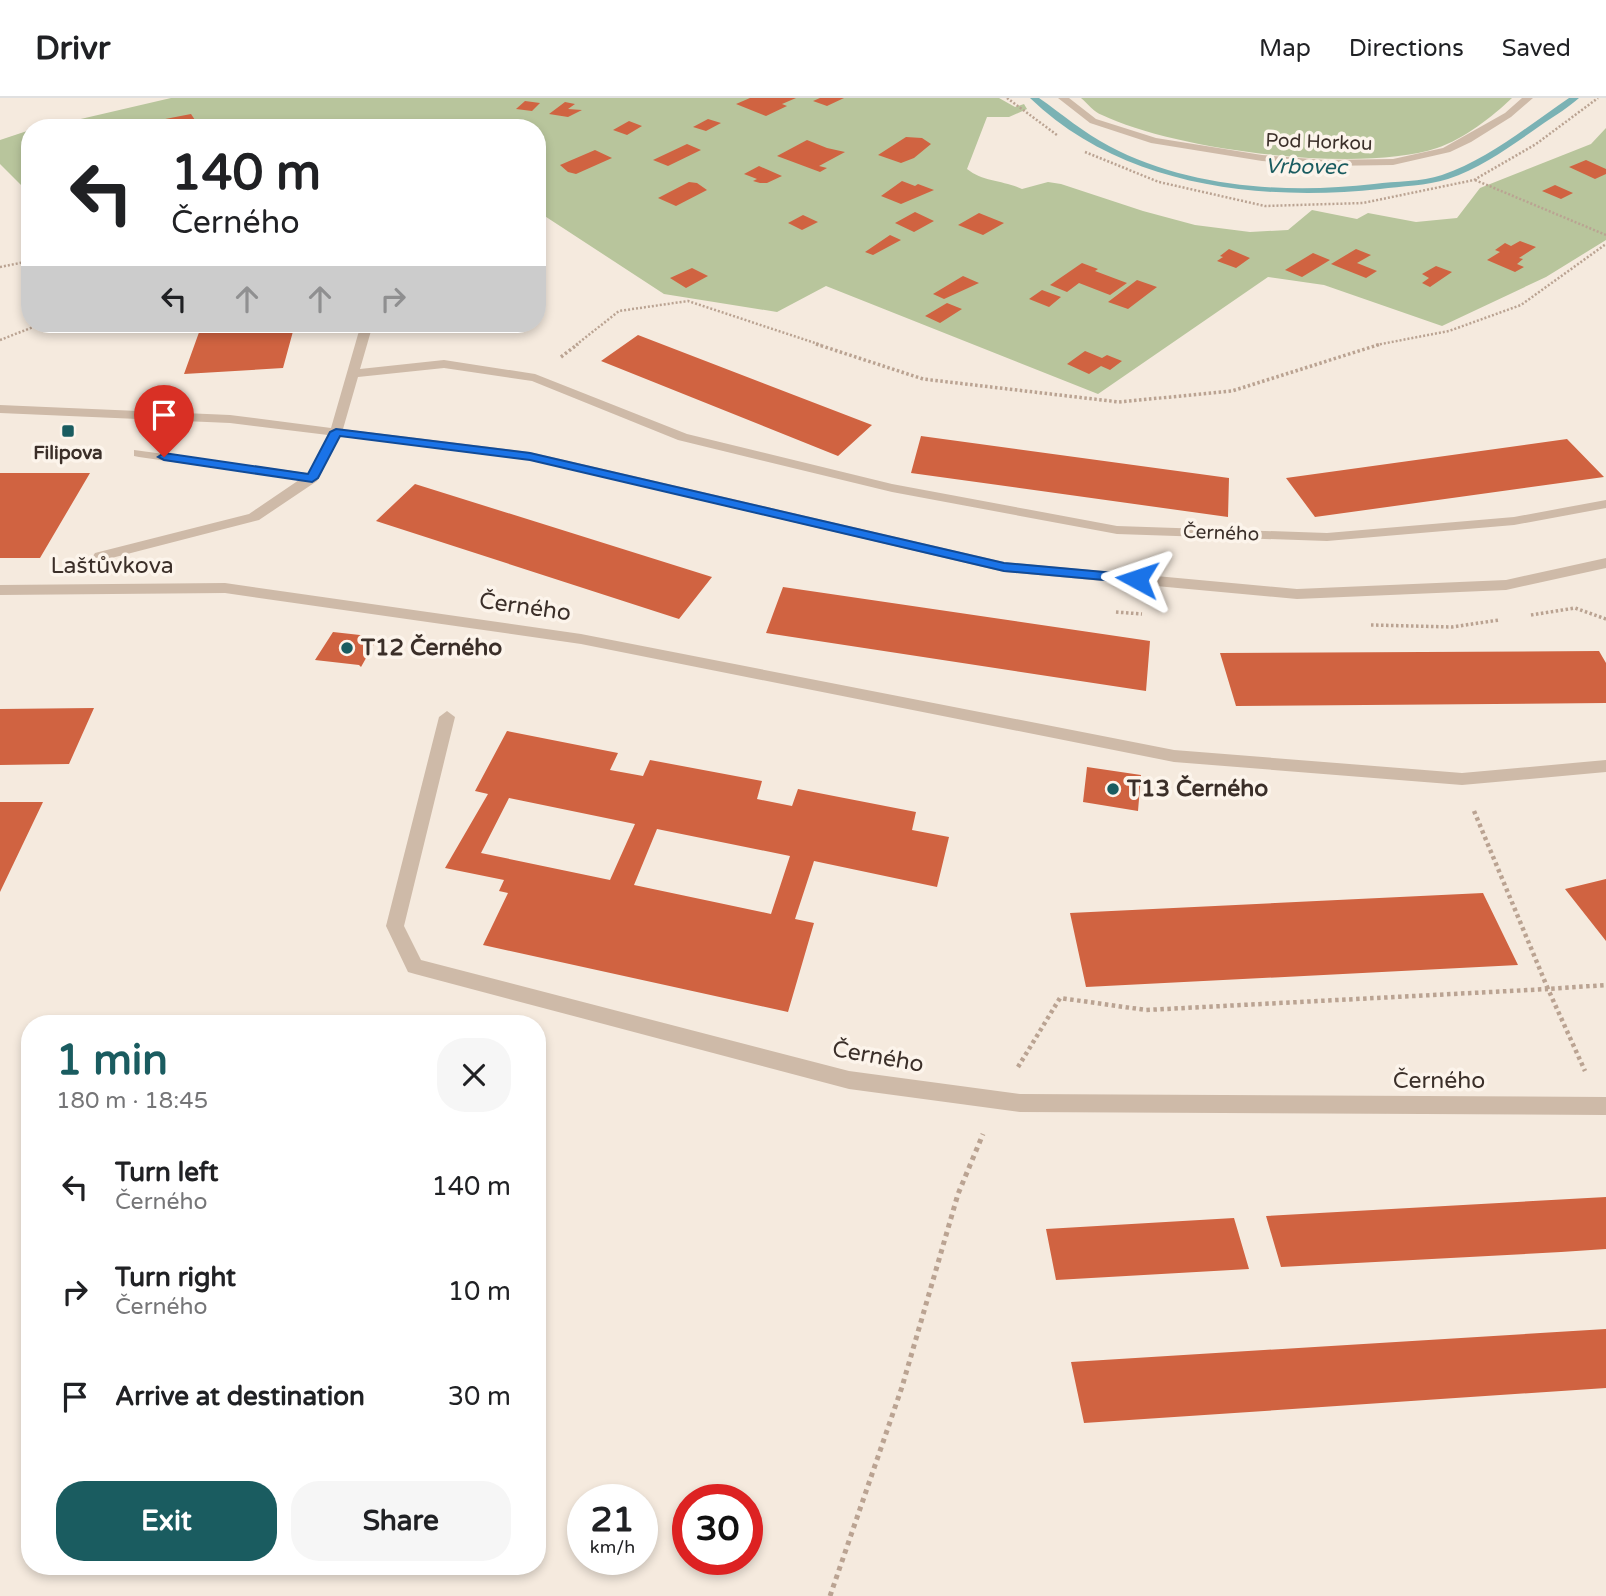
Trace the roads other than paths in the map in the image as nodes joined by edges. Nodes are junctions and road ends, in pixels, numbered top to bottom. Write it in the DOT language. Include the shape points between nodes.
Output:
graph roads {
  1 [pos="1063,98"];
  2 [pos="1528,98"];
  3 [pos="364,333"];
  4 [pos="352,374"];
  5 [pos="0,409"];
  6 [pos="336,432"];
  7 [pos="139,453"];
  8 [pos="312,478"];
  9 [pos="1606,504"];
  10 [pos="100,555"];
  11 [pos="1606,563"];
  12 [pos="225,588"];
  13 [pos="0,590"];
  14 [pos="447,717"];
  15 [pos="1606,766"];
  16 [pos="1603,1106"];
  1 -- 2 [label="street, Pod Horkou" via="1093,121 1154,141 1325,163 1394,162 1446,150 1508,115"];
  3 -- 4 [label="street"];
  4 -- 6 [label="street"];
  4 -- 9 [label="street, Černého" via="444,364 535,378 683,438 892,488 1117,530 1327,537 1514,521"];
  5 -- 6 [label="street" via="230,419"];
  6 -- 8 [label="street"];
  6 -- 11 [label="street" via="530,456 1004,567 1297,594 1506,585"];
  7 -- 8 [label="street"];
  8 -- 10 [label="street" via="254,517"];
  12 -- 13 [label="street, Laštůvkova"];
  12 -- 15 [label="street, Černého" via="581,639 1174,756 1462,779"];
  14 -- 16 [label="street, Černého" via="395,926 415,966 849,1080 1020,1103"];
}
